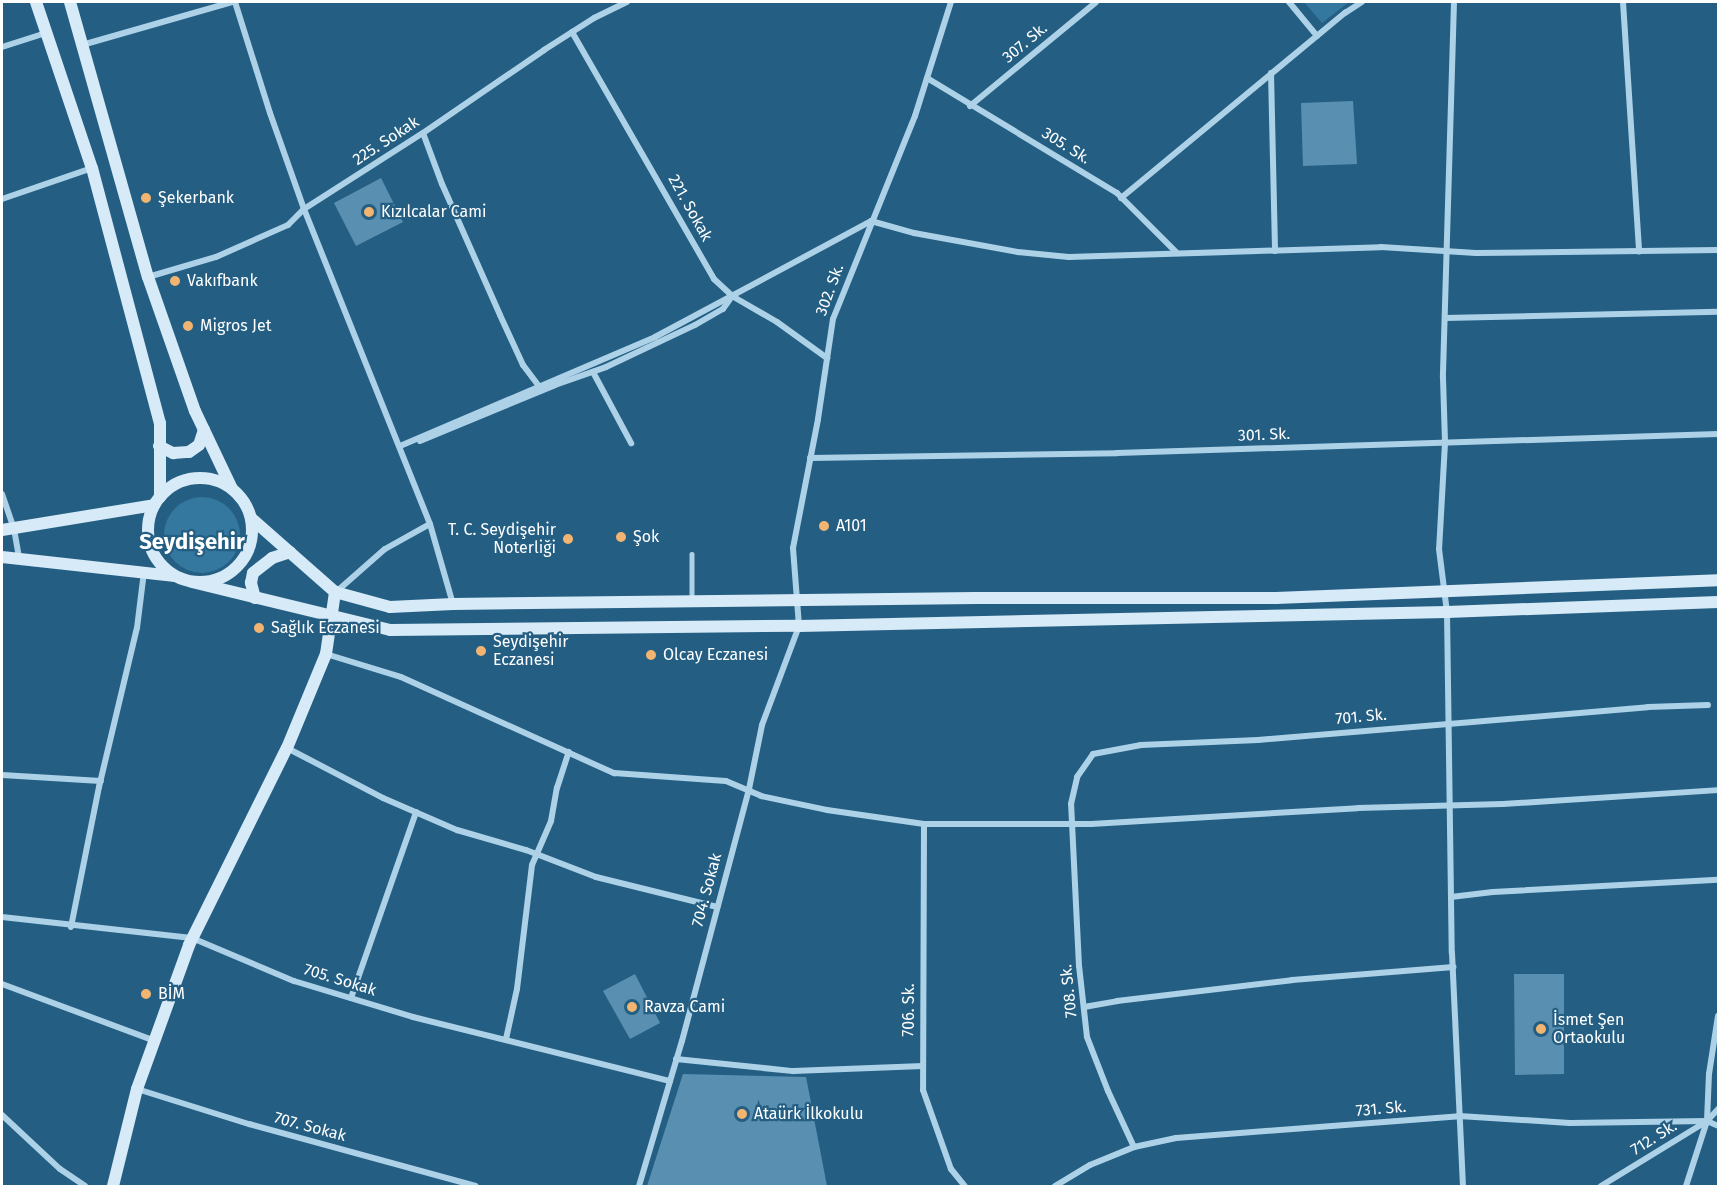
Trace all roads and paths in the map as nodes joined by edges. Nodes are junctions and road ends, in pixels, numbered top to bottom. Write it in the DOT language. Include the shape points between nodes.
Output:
graph roads {
  1 [pos="36,2"];
  2 [pos="70,2"];
  3 [pos="233,2"];
  4 [pos="627,2"];
  5 [pos="951,2"];
  6 [pos="1096,2"];
  7 [pos="1289,2"];
  8 [pos="1362,2"];
  9 [pos="1454,2"];
  10 [pos="1623,2"];
  11 [pos="572,32"];
  12 [pos="46,33"];
  13 [pos="1317,36"];
  14 [pos="81,46"];
  15 [pos="2,47"];
  16 [pos="1271,73"];
  17 [pos="927,78"];
  18 [pos="970,106"];
  19 [pos="423,133"];
  20 [pos="92,168"];
  21 [pos="1122,198"];
  22 [pos="2,199"];
  23 [pos="304,210"];
  24 [pos="871,221"];
  25 [pos="1446,250"];
  26 [pos="1719,250"];
  27 [pos="1275,251"];
  28 [pos="1639,251"];
  29 [pos="1177,253"];
  30 [pos="148,277"];
  31 [pos="732,296"];
  32 [pos="1719,312"];
  33 [pos="1444,318"];
  34 [pos="827,358"];
  35 [pos="592,372"];
  36 [pos="539,386"];
  37 [pos="204,430"];
  38 [pos="1719,434"];
  39 [pos="631,443"];
  40 [pos="1445,443"];
  41 [pos="159,446"];
  42 [pos="400,447"];
  43 [pos="810,458"];
  44 [pos="232,489"];
  45 [pos="2,494"];
  46 [pos="157,501"];
  47 [pos="251,518"];
  48 [pos="429,524"];
  49 [pos="8,530"];
  50 [pos="290,552"];
  51 [pos="692,554"];
  52 [pos="2,557"];
  53 [pos="19,558"];
  54 [pos="144,572"];
  55 [pos="176,576"];
  56 [pos="1719,580"];
  57 [pos="192,582"];
  58 [pos="1443,591"];
  59 [pos="335,592"];
  60 [pos="255,598"];
  61 [pos="692,602"];
  62 [pos="799,602"];
  63 [pos="1719,602"];
  64 [pos="453,604"];
  65 [pos="1447,612"];
  66 [pos="330,617"];
  67 [pos="799,626"];
  68 [pos="326,654"];
  69 [pos="1708,705"];
  70 [pos="1447,725"];
  71 [pos="287,748"];
  72 [pos="568,752"];
  73 [pos="2,775"];
  74 [pos="101,781"];
  75 [pos="749,789"];
  76 [pos="1719,790"];
  77 [pos="1450,805"];
  78 [pos="416,812"];
  79 [pos="924,824"];
  80 [pos="1072,824"];
  81 [pos="536,854"];
  82 [pos="1719,880"];
  83 [pos="1451,897"];
  84 [pos="717,907"];
  85 [pos="2,917"];
  86 [pos="71,927"];
  87 [pos="192,938"];
  88 [pos="1453,967"];
  89 [pos="2,984"];
  90 [pos="351,998"];
  91 [pos="1083,1007"];
  92 [pos="1719,1016"];
  93 [pos="506,1039"];
  94 [pos="155,1041"];
  95 [pos="676,1059"];
  96 [pos="923,1066"];
  97 [pos="670,1081"];
  98 [pos="137,1089"];
  99 [pos="1719,1109"];
  100 [pos="2,1115"];
  101 [pos="1460,1116"];
  102 [pos="1707,1121"];
  103 [pos="1719,1126"];
  104 [pos="1134,1147"];
  105 [pos="85,1186"];
  106 [pos="113,1186"];
  107 [pos="476,1186"];
  108 [pos="639,1186"];
  109 [pos="965,1186"];
  110 [pos="1055,1186"];
  111 [pos="1463,1186"];
  112 [pos="1600,1186"];
  113 [pos="1686,1186"];
  1 -- 12 [label="main road"];
  2 -- 14 [label="main road"];
  3 -- 14 [label="street"];
  3 -- 23 [label="street"];
  4 -- 11 [label="street, 225. Sokak"];
  5 -- 17 [label="street, 302. Sk."];
  6 -- 18 [label="street, 307. Sk."];
  7 -- 13 [label="street"];
  8 -- 13 [label="street"];
  9 -- 25 [label="street"];
  10 -- 28 [label="street"];
  11 -- 19 [label="street, 225. Sokak"];
  11 -- 31 [label="street, 221. Sokak" via="714,279"];
  12 -- 15 [label="street"];
  12 -- 20 [label="main road"];
  13 -- 16 [label="street"];
  14 -- 30 [label="main road"];
  16 -- 21 [label="street"];
  16 -- 27 [label="street"];
  17 -- 18 [label="street, 305. Sk."];
  17 -- 24 [label="street, 302. Sk."];
  18 -- 21 [label="street, 305. Sk."];
  19 -- 23 [label="street, 225. Sokak"];
  19 -- 36 [label="street" via="500,315 523,365"];
  20 -- 22 [label="street"];
  20 -- 41 [label="main road" via="160,423"];
  21 -- 29 [label="street, 305. Sk."];
  23 -- 30 [label="street, 225. Sokak" via="288,225 216,257"];
  23 -- 42 [label="street"];
  24 -- 29 [label="street" via="1018,252 1069,257"];
  24 -- 31 [label="street"];
  24 -- 34 [label="street, 302. Sk." via="833,319"];
  25 -- 27 [label="street"];
  25 -- 28 [label="street"];
  25 -- 33 [label="street"];
  26 -- 28 [label="street"];
  27 -- 29 [label="street"];
  30 -- 37 [label="main road"];
  31 -- 34 [label="street, 221. Sokak"];
  31 -- 35 [label="street" via="723,309 695,325"];
  31 -- 36 [label="street" via="655,337"];
  32 -- 33 [label="street"];
  33 -- 40 [label="street"];
  34 -- 43 [label="street, 302. Sk."];
  35 -- 39 [label="street"];
  35 -- 42 [label="street"];
  36 -- 42 [label="street"];
  37 -- 41 [label="main road" via="199,445 189,452 173,453"];
  37 -- 44 [label="main road"];
  38 -- 40 [label="street, 301. Sk."];
  40 -- 43 [label="street, 301. Sk."];
  40 -- 58 [label="street" via="1439,549"];
  41 -- 46 [label="main road"];
  42 -- 48 [label="street"];
  43 -- 62 [label="street, 302. Sk." via="793,548"];
  44 -- 46 [label="main road" via="218,482 194,479 172,486"];
  44 -- 47 [label="main road"];
  45 -- 49 [label="street"];
  46 -- 49 [label="main road"];
  46 -- 55 [label="main road" via="148,520 148,537 162,567"];
  47 -- 50 [label="main road"];
  47 -- 57 [label="main road" via="248,552 238,566 209,582"];
  48 -- 59 [label="street" via="385,549"];
  48 -- 64 [label="street"];
  49 -- 53 [label="street"];
  50 -- 59 [label="main road"];
  50 -- 60 [label="main road" via="272,558 253,573"];
  51 -- 61 [label="lane"];
  52 -- 53 [label="main road"];
  53 -- 54 [label="main road"];
  54 -- 55 [label="main road"];
  54 -- 74 [label="street" via="137,628"];
  55 -- 57 [label="main road"];
  56 -- 58 [label="main road"];
  57 -- 60 [label="main road"];
  58 -- 62 [label="main road" via="1276,598"];
  58 -- 65 [label="street"];
  59 -- 64 [label="main road" via="390,607"];
  59 -- 66 [label="main road"];
  60 -- 66 [label="main road"];
  61 -- 62 [label="main road"];
  61 -- 64 [label="main road"];
  62 -- 67 [label="street, 704. Sokak"];
  63 -- 65 [label="main road"];
  65 -- 67 [label="main road"];
  65 -- 70 [label="street"];
  66 -- 67 [label="main road" via="390,630"];
  66 -- 68 [label="main road"];
  67 -- 75 [label="street, 704. Sokak" via="762,725"];
  68 -- 71 [label="main road"];
  68 -- 72 [label="street" via="401,677"];
  69 -- 70 [label="street, 701. Sk."];
  70 -- 77 [label="street"];
  70 -- 80 [label="street, 701. Sk." via="1141,745 1094,754 1077,777 1071,804"];
  71 -- 78 [label="street"];
  71 -- 87 [label="main road"];
  72 -- 75 [label="street" via="614,773 726,781"];
  72 -- 81 [label="street" via="551,821"];
  73 -- 74 [label="street"];
  74 -- 86 [label="street"];
  75 -- 79 [label="street" via="761,796 827,810"];
  75 -- 84 [label="street, 704. Sokak"];
  76 -- 77 [label="street"];
  77 -- 80 [label="street"];
  77 -- 83 [label="street"];
  78 -- 81 [label="street" via="457,831"];
  78 -- 90 [label="street"];
  79 -- 80 [label="street"];
  79 -- 96 [label="street, 706. Sk."];
  80 -- 91 [label="street, 708. Sk."];
  81 -- 84 [label="street" via="596,877"];
  81 -- 93 [label="street" via="527,888 518,989"];
  82 -- 83 [label="street"];
  83 -- 88 [label="street"];
  84 -- 95 [label="street, 704. Sokak"];
  85 -- 86 [label="street, 705. Sokak"];
  86 -- 87 [label="street, 705. Sokak"];
  87 -- 90 [label="street, 705. Sokak" via="294,981"];
  87 -- 94 [label="main road"];
  88 -- 91 [label="street" via="1292,980"];
  88 -- 101 [label="street"];
  89 -- 94 [label="street"];
  90 -- 93 [label="street, 705. Sokak"];
  91 -- 104 [label="street, 708. Sk." via="1087,1037"];
  92 -- 102 [label="street" via="1709,1074"];
  93 -- 97 [label="street, 705. Sokak"];
  94 -- 98 [label="main road"];
  95 -- 96 [label="street" via="793,1071"];
  95 -- 97 [label="street, 704. Sokak"];
  96 -- 109 [label="street, 706. Sk." via="923,1090 951,1169"];
  97 -- 108 [label="street, 704. Sokak"];
  98 -- 106 [label="main road"];
  98 -- 107 [label="street, 707. Sokak"];
  99 -- 102 [label="street, 712. Sk."];
  100 -- 105 [label="street" via="60,1169"];
  101 -- 102 [label="street, 731. Sk." via="1570,1123"];
  101 -- 104 [label="street, 731. Sk." via="1176,1138"];
  101 -- 111 [label="street"];
  102 -- 103 [label="street, 731. Sk."];
  102 -- 112 [label="street, 712. Sk."];
  102 -- 113 [label="street"];
  104 -- 110 [label="street, 731. Sk." via="1090,1165"];
}
